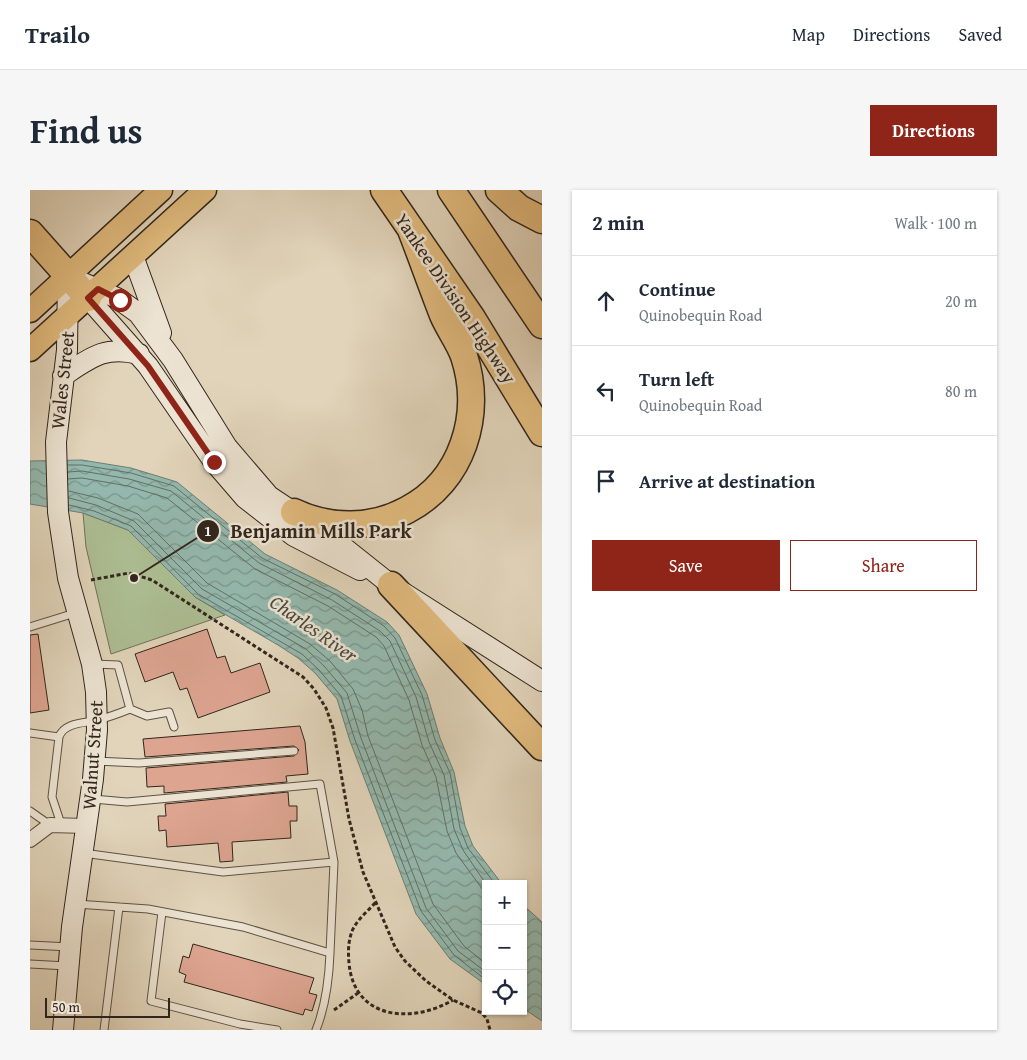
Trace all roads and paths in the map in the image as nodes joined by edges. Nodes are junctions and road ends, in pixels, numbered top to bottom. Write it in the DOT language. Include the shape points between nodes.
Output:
graph roads {
  1 [pos="161,190"];
  2 [pos="205,190"];
  3 [pos="384,190"];
  4 [pos="451,190"];
  5 [pos="499,190"];
  6 [pos="542,220"];
  7 [pos="412,230"];
  8 [pos="30,233"];
  9 [pos="30,256"];
  10 [pos="133,256"];
  11 [pos="75,294"];
  12 [pos="30,311"];
  13 [pos="542,326"];
  14 [pos="30,350"];
  15 [pos="139,354"];
  16 [pos="173,360"];
  17 [pos="63,376"];
  18 [pos="542,433"];
  19 [pos="56,484"];
  20 [pos="294,512"];
  21 [pos="91,580"];
  22 [pos="391,585"];
  23 [pos="78,612"];
  24 [pos="30,627"];
  25 [pos="92,664"];
  26 [pos="542,680"];
  27 [pos="130,709"];
  28 [pos="97,720"];
  29 [pos="174,727"];
  30 [pos="30,733"];
  31 [pos="59,737"];
  32 [pos="542,747"];
  33 [pos="294,751"];
  34 [pos="95,761"];
  35 [pos="90,799"];
  36 [pos="30,810"];
  37 [pos="55,825"];
  38 [pos="86,826"];
  39 [pos="30,840"];
  40 [pos="82,854"];
  41 [pos="334,862"];
  42 [pos="375,903"];
  43 [pos="76,904"];
  44 [pos="119,907"];
  45 [pos="162,912"];
  46 [pos="30,945"];
  47 [pos="330,953"];
  48 [pos="69,956"];
  49 [pos="30,964"];
  50 [pos="358,993"];
  51 [pos="453,1000"];
  52 [pos="324,1011"];
  53 [pos="263,1029"];
  54 [pos="63,1030"];
  55 [pos="104,1030"];
  56 [pos="278,1030"];
  57 [pos="316,1030"];
  58 [pos="490,1030"];
  1 -- 11 [label="main road"];
  2 -- 10 [label="main road"];
  3 -- 7 [label="highway, Yankee Division Highway"];
  4 -- 13 [label="highway"];
  5 -- 6 [label="highway" via="519,208"];
  7 -- 18 [label="highway, Yankee Division Highway" via="477,325"];
  7 -- 20 [label="highway" via="444,317 463,354 469,377 472,408 463,449 435,490 410,509 391,518 362,524 334,524"];
  8 -- 11 [label="highway"];
  9 -- 11 [label="highway"];
  10 -- 11 [label="main road"];
  10 -- 16 [label="main road"];
  11 -- 12 [label="main road"];
  11 -- 14 [label="main road"];
  11 -- 15 [label="main road"];
  11 -- 16 [label="main road" via="134,310"];
  11 -- 17 [label="main road, Wales Street"];
  15 -- 17 [label="main road" via="103,353"];
  15 -- 22 [label="main road" via="214,462 251,504 308,545"];
  16 -- 20 [label="main road" via="202,410 243,467 270,496"];
  17 -- 19 [label="main road, Wales Street" via="56,442"];
  19 -- 23 [label="main road, Walnut Street" via="66,565"];
  20 -- 22 [label="main road"];
  21 -- 42 [label="path" via="129,573 152,580 309,682 330,718 354,841"];
  22 -- 26 [label="main road"];
  22 -- 32 [label="highway"];
  23 -- 24 [label="lane"];
  23 -- 25 [label="main road, Walnut Street"];
  25 -- 27 [label="lane" via="118,665"];
  25 -- 28 [label="main road, Walnut Street"];
  27 -- 28 [label="lane"];
  27 -- 29 [label="lane" via="147,716 170,712"];
  28 -- 31 [label="lane" via="66,728"];
  28 -- 34 [label="main road, Walnut Street"];
  30 -- 31 [label="lane"];
  31 -- 37 [label="lane" via="52,797"];
  33 -- 34 [label="lane" via="139,763"];
  34 -- 35 [label="main road, Walnut Street"];
  35 -- 38 [label="main road, Walnut Street"];
  35 -- 41 [label="lane" via="128,802 320,784"];
  36 -- 37 [label="lane"];
  37 -- 38 [label="street"];
  37 -- 39 [label="street"];
  38 -- 40 [label="main road, Walnut Street"];
  40 -- 41 [label="lane" via="223,872"];
  40 -- 43 [label="main road, Walnut Street"];
  41 -- 47 [label="lane"];
  42 -- 50 [label="path" via="353,928 349,944 349,968"];
  42 -- 51 [label="path" via="399,953 414,970"];
  43 -- 44 [label="lane"];
  43 -- 48 [label="main road, Walnut Street"];
  44 -- 45 [label="lane"];
  44 -- 55 [label="lane"];
  45 -- 47 [label="lane" via="244,927"];
  45 -- 53 [label="lane" via="151,1001"];
  46 -- 48 [label="lane"];
  47 -- 52 [label="lane"];
  48 -- 49 [label="lane"];
  48 -- 54 [label="main road, Walnut Street"];
  50 -- 51 [label="path" via="380,1009 401,1014 429,1012"];
  50 -- 52 [label="path" via="335,1010"];
  51 -- 58 [label="path" via="482,1013"];
  52 -- 57 [label="lane"];
  53 -- 56 [label="lane"];
}
